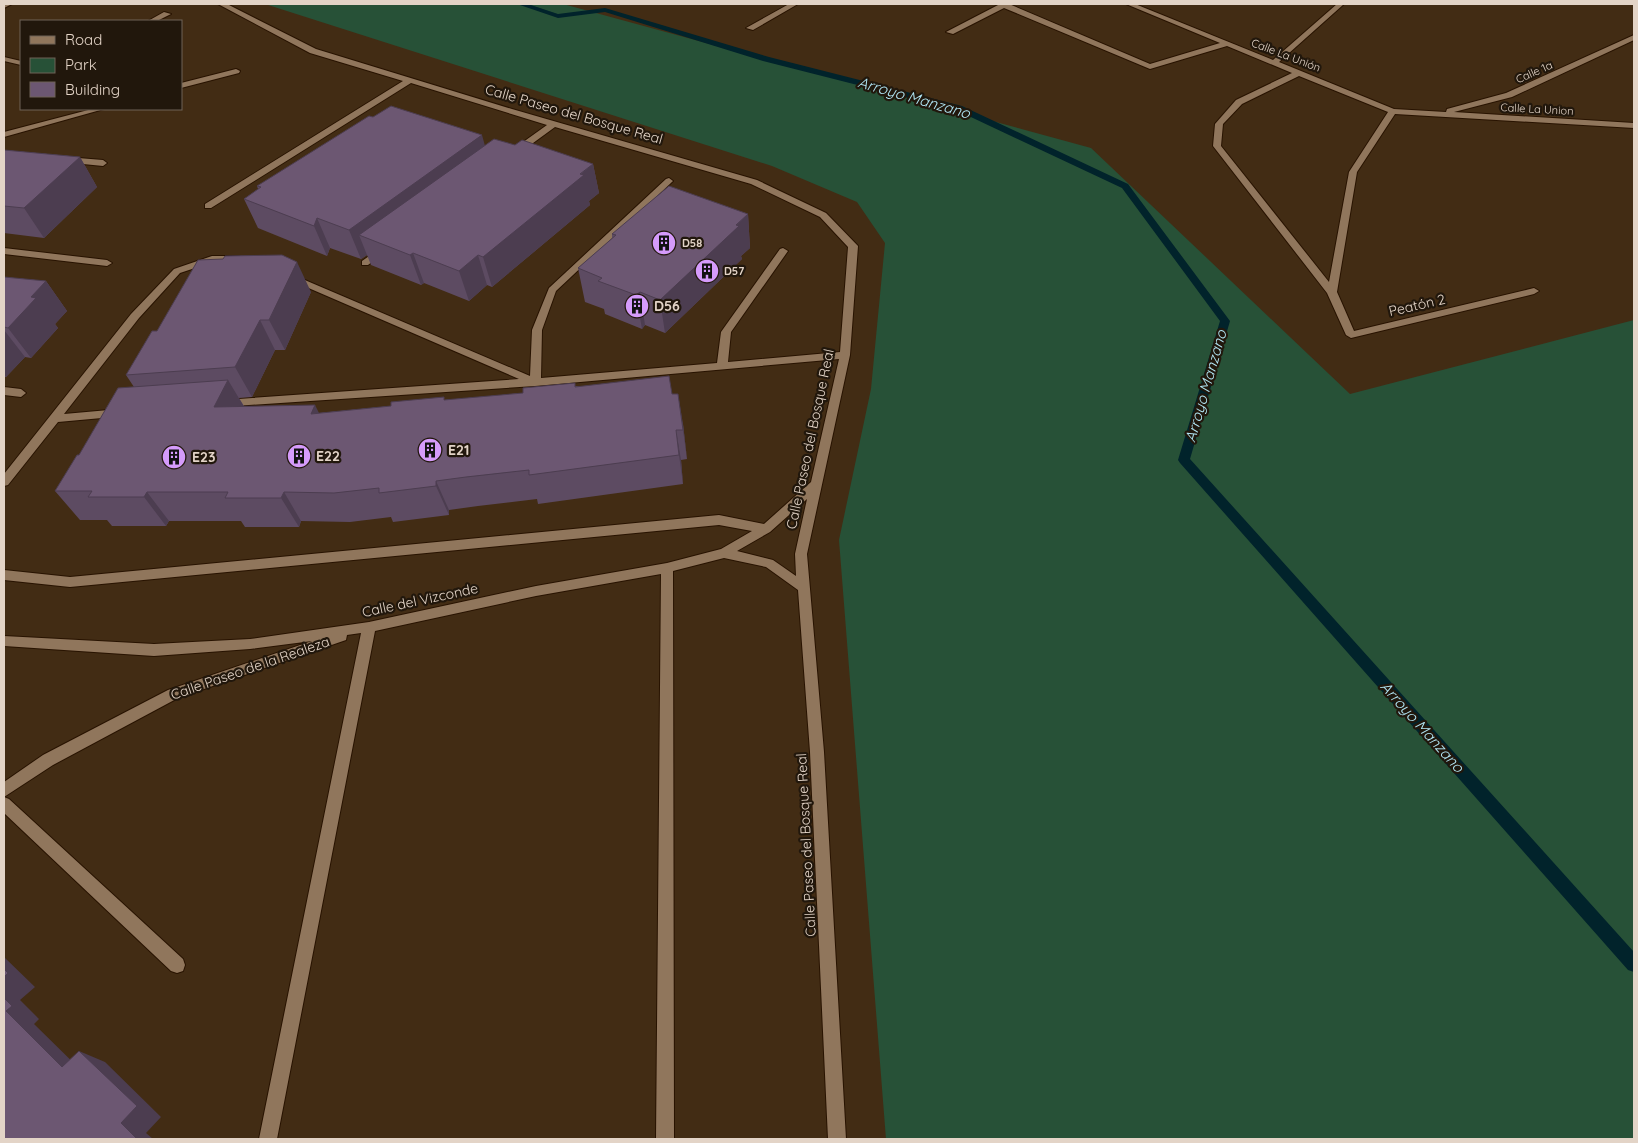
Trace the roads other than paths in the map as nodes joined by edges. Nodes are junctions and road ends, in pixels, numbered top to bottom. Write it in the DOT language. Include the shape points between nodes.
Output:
graph roads {
  1 [pos="8,4"];
  2 [pos="222,4"];
  3 [pos="794,4"];
  4 [pos="1004,4"];
  5 [pos="1129,4"];
  6 [pos="1341,4"];
  7 [pos="4,6"];
  8 [pos="168,14"];
  9 [pos="154,20"];
  10 [pos="750,28"];
  11 [pos="950,32"];
  12 [pos="1634,37"];
  13 [pos="1226,44"];
  14 [pos="4,59"];
  15 [pos="1275,62"];
  16 [pos="20,63"];
  17 [pos="236,70"];
  18 [pos="1300,72"];
  19 [pos="408,81"];
  20 [pos="182,86"];
  21 [pos="96,110"];
  22 [pos="1393,111"];
  23 [pos="1438,115"];
  24 [pos="553,124"];
  25 [pos="1634,126"];
  26 [pos="4,135"];
  27 [pos="54,158"];
  28 [pos="506,159"];
  29 [pos="103,163"];
  30 [pos="669,181"];
  31 [pos="208,206"];
  32 [pos="389,246"];
  33 [pos="4,250"];
  34 [pos="783,251"];
  35 [pos="248,259"];
  36 [pos="107,263"];
  37 [pos="365,263"];
  38 [pos="284,274"];
  39 [pos="1534,291"];
  40 [pos="1332,292"];
  41 [pos="845,355"];
  42 [pos="722,365"];
  43 [pos="535,382"];
  44 [pos="4,391"];
  45 [pos="21,393"];
  46 [pos="210,405"];
  47 [pos="133,412"];
  48 [pos="56,418"];
  49 [pos="4,482"];
  50 [pos="816,485"];
  51 [pos="766,528"];
  52 [pos="724,553"];
  53 [pos="666,568"];
  54 [pos="4,575"];
  55 [pos="803,587"];
  56 [pos="369,627"];
  57 [pos="4,641"];
  58 [pos="4,790"];
  59 [pos="4,804"];
  60 [pos="177,965"];
  61 [pos="268,1139"];
  62 [pos="665,1139"];
  63 [pos="837,1139"];
  1 -- 7 [label="street"];
  2 -- 19 [label="street, Calle Paseo del Bosque Real" via="313,51"];
  3 -- 10 [label="street"];
  4 -- 11 [label="street"];
  4 -- 13 [label="street" via="1150,67"];
  5 -- 13 [label="street, Calle La Unión"];
  6 -- 15 [label="street"];
  8 -- 9 [label="street"];
  12 -- 23 [label="street, Calle 1a" via="1509,95"];
  13 -- 15 [label="street, Calle La Unión"];
  14 -- 16 [label="street"];
  15 -- 18 [label="street, Calle La Unión"];
  17 -- 20 [label="street"];
  18 -- 22 [label="street, Calle La Unión"];
  18 -- 40 [label="street" via="1239,102 1219,124 1217,146"];
  19 -- 24 [label="street, Calle Paseo del Bosque Real"];
  19 -- 31 [label="street"];
  21 -- 26 [label="street"];
  22 -- 23 [label="street, Calle La Unión"];
  22 -- 40 [label="street" via="1353,172"];
  23 -- 25 [label="street, Calle La Union"];
  24 -- 28 [label="street"];
  24 -- 41 [label="street, Calle Paseo del Bosque Real" via="754,182 823,214 853,246"];
  27 -- 29 [label="street"];
  30 -- 43 [label="street" via="552,290 537,330"];
  32 -- 37 [label="street"];
  33 -- 36 [label="street"];
  34 -- 42 [label="street" via="726,332"];
  35 -- 48 [label="street" via="212,259 177,271 135,316"];
  38 -- 43 [label="street"];
  39 -- 40 [label="street, Peatón 2" via="1351,335"];
  41 -- 42 [label="street"];
  41 -- 50 [label="street, Calle Paseo del Bosque Real"];
  42 -- 43 [label="street"];
  43 -- 46 [label="street"];
  44 -- 45 [label="street"];
  47 -- 48 [label="street"];
  48 -- 49 [label="street"];
  50 -- 51 [label="street, Calle del Vizconde"];
  50 -- 55 [label="street, Calle Paseo del Bosque Real" via="801,554"];
  51 -- 52 [label="street, Calle del Vizconde"];
  51 -- 54 [label="street" via="719,520 70,582"];
  52 -- 53 [label="street, Calle del Vizconde"];
  52 -- 55 [label="street" via="769,563"];
  53 -- 56 [label="street, Calle del Vizconde" via="536,591"];
  53 -- 62 [label="street"];
  55 -- 63 [label="street, Calle Paseo del Bosque Real" via="816,752"];
  56 -- 57 [label="street, Calle del Vizconde" via="250,644 154,650"];
  56 -- 58 [label="street, Calle Paseo de la Realeza" via="172,694 48,760"];
  56 -- 61 [label="street"];
  59 -- 60 [label="street"];
}
